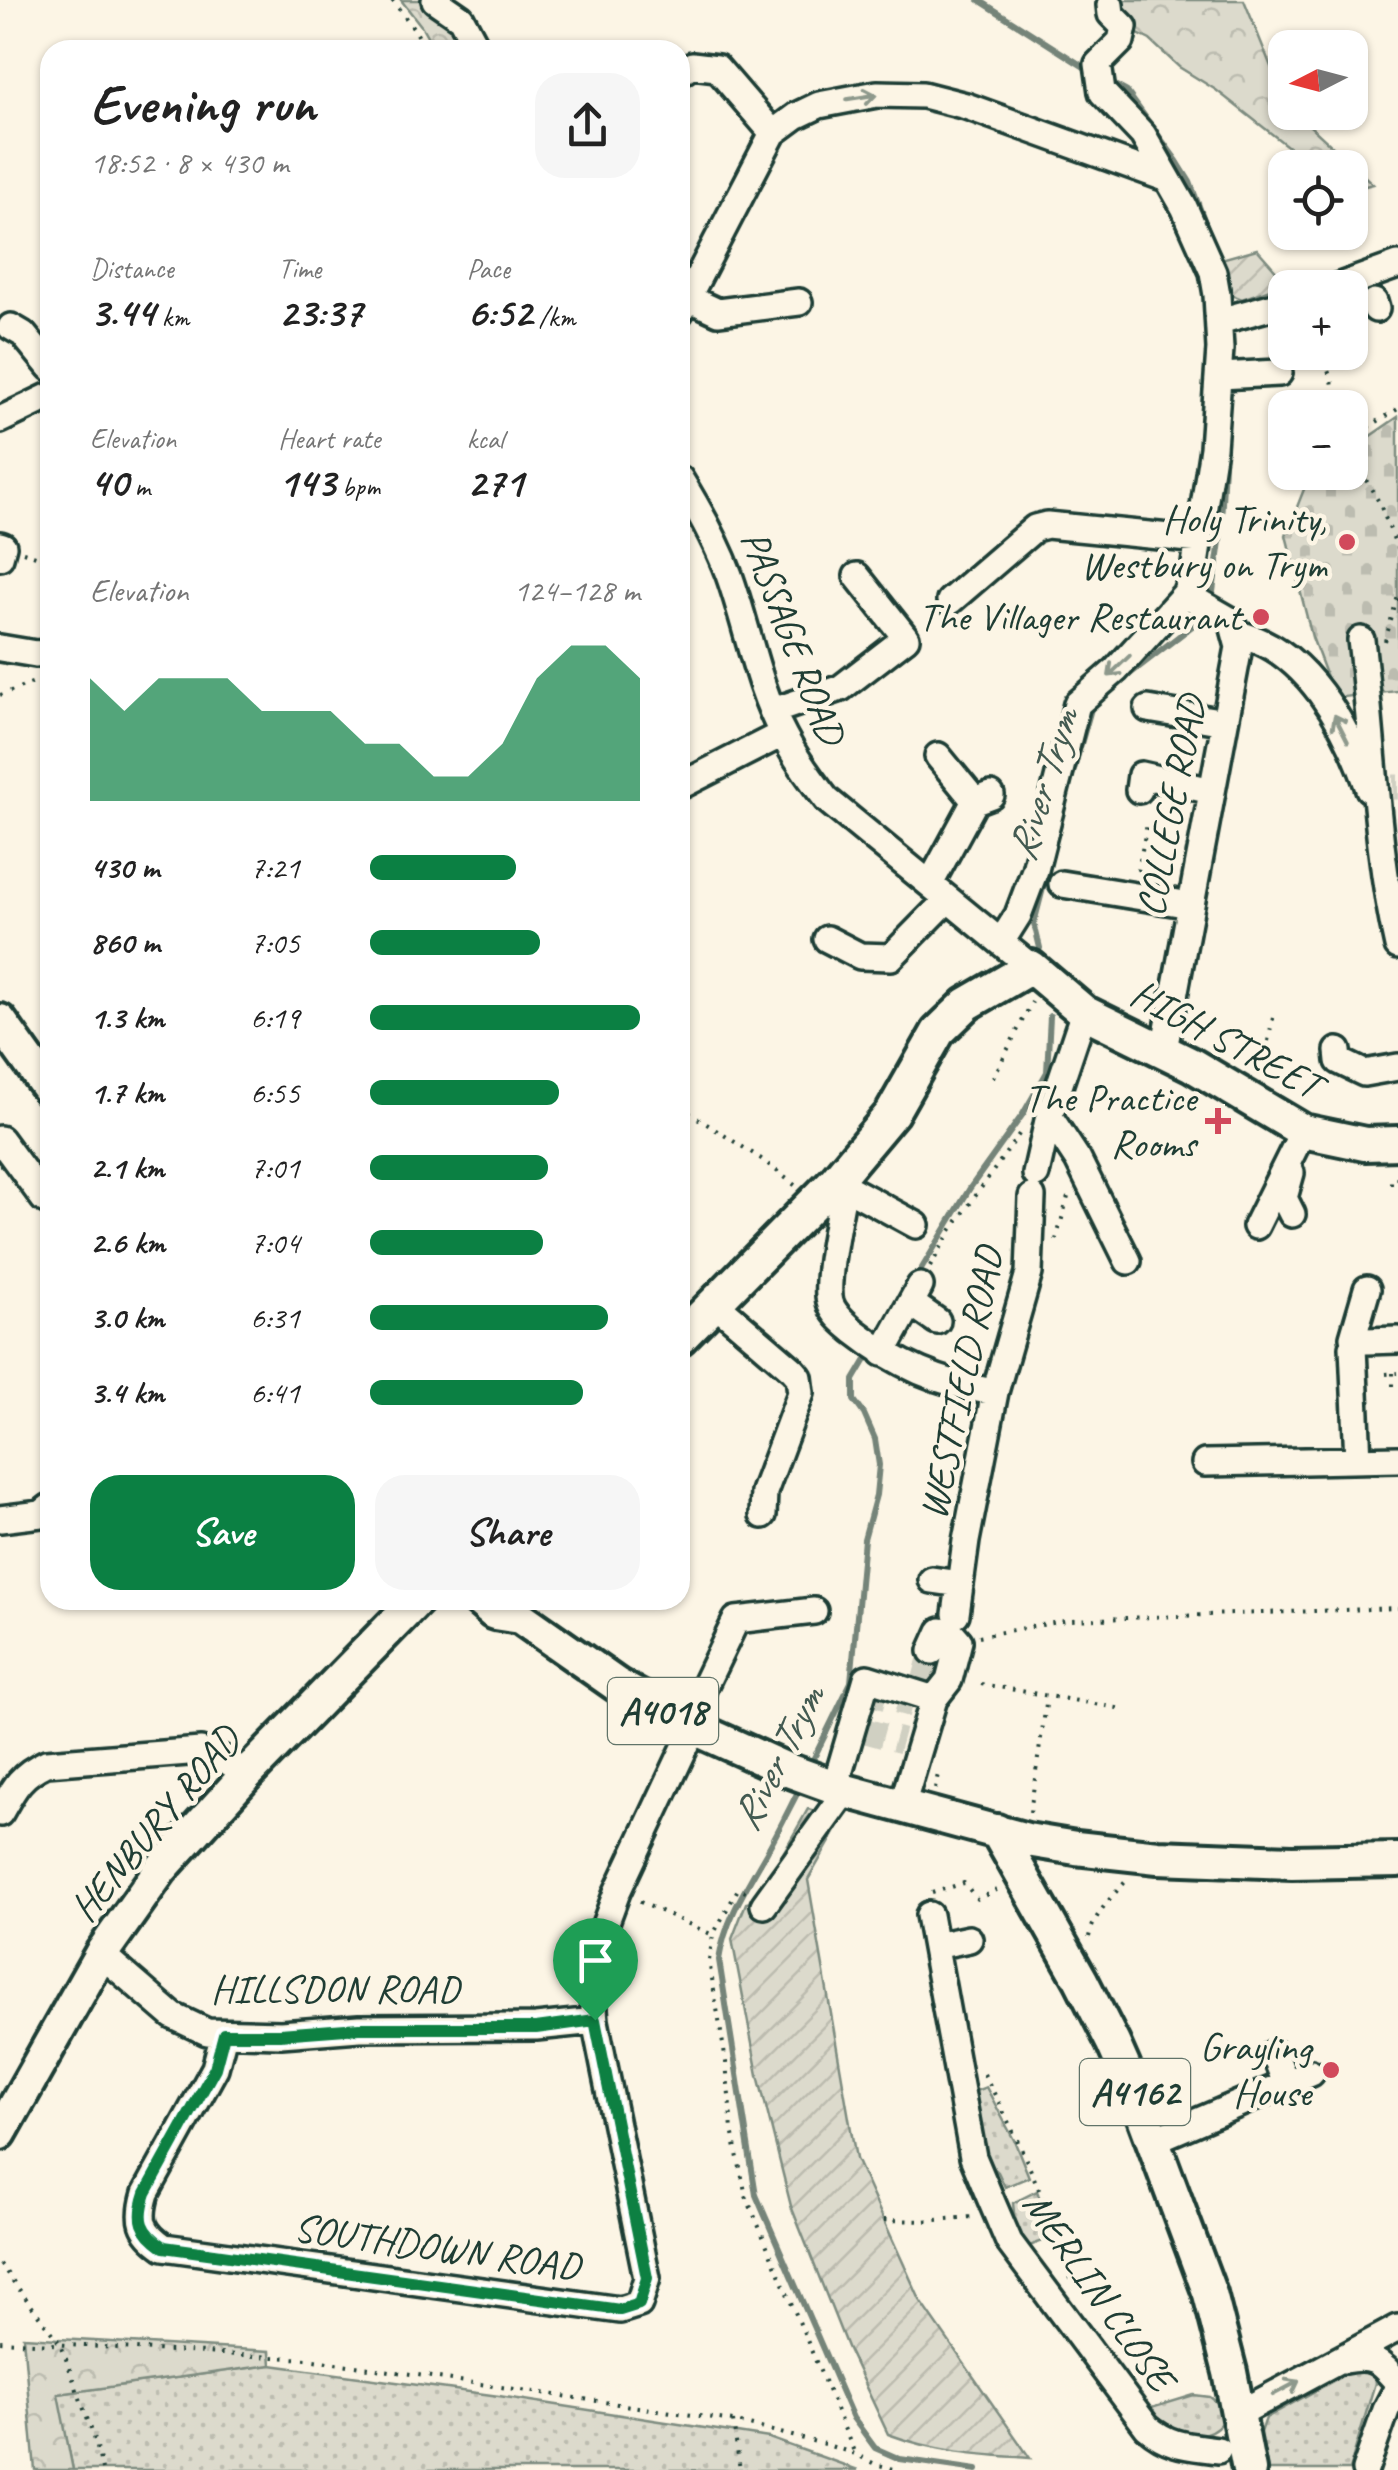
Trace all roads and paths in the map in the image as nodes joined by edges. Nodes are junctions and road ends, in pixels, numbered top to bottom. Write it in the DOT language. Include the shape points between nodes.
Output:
graph roads {
  1 [pos="392,0"];
  2 [pos="435,0"];
  3 [pos="1113,4"];
  4 [pos="420,40"];
  5 [pos="473,40"];
  6 [pos="690,66"];
  7 [pos="773,133"];
  8 [pos="1168,178"];
  9 [pos="1398,265"];
  10 [pos="1368,293"];
  11 [pos="690,294"];
  12 [pos="799,302"];
  13 [pos="690,306"];
  14 [pos="1268,307"];
  15 [pos="1219,320"];
  16 [pos="10,326"];
  17 [pos="40,355"];
  18 [pos="1279,373"];
  19 [pos="1219,376"];
  20 [pos="40,401"];
  21 [pos="1398,409"];
  22 [pos="0,420"];
  23 [pos="1368,427"];
  24 [pos="1368,483"];
  25 [pos="690,495"];
  26 [pos="1200,540"];
  27 [pos="1,549"];
  28 [pos="1398,550"];
  29 [pos="40,559"];
  30 [pos="857,576"];
  31 [pos="1185,594"];
  32 [pos="950,601"];
  33 [pos="1237,634"];
  34 [pos="1361,640"];
  35 [pos="0,648"];
  36 [pos="40,653"];
  37 [pos="40,680"];
  38 [pos="0,696"];
  39 [pos="1148,709"];
  40 [pos="778,722"];
  41 [pos="1225,722"];
  42 [pos="938,756"];
  43 [pos="690,779"];
  44 [pos="1164,780"];
  45 [pos="1139,790"];
  46 [pos="1212,791"];
  47 [pos="1378,818"];
  48 [pos="1062,884"];
  49 [pos="939,892"];
  50 [pos="1133,896"];
  51 [pos="1191,905"];
  52 [pos="828,939"];
  53 [pos="1001,942"];
  54 [pos="1398,946"];
  55 [pos="1037,973"];
  56 [pos="1084,1012"];
  57 [pos="1274,1014"];
  58 [pos="0,1022"];
  59 [pos="1268,1041"];
  60 [pos="1164,1050"];
  61 [pos="1338,1051"];
  62 [pos="1398,1066"];
  63 [pos="40,1071"];
  64 [pos="992,1078"];
  65 [pos="690,1114"];
  66 [pos="1048,1116"];
  67 [pos="1024,1127"];
  68 [pos="1307,1132"];
  69 [pos="0,1138"];
  70 [pos="1398,1143"];
  71 [pos="1078,1160"];
  72 [pos="831,1190"];
  73 [pos="40,1193"];
  74 [pos="1292,1214"];
  75 [pos="916,1225"];
  76 [pos="1256,1226"];
  77 [pos="1055,1242"];
  78 [pos="1128,1260"];
  79 [pos="1368,1289"];
  80 [pos="915,1294"];
  81 [pos="714,1303"];
  82 [pos="936,1320"];
  83 [pos="690,1328"];
  84 [pos="1398,1340"];
  85 [pos="1353,1347"];
  86 [pos="882,1353"];
  87 [pos="1392,1373"];
  88 [pos="1394,1388"];
  89 [pos="994,1392"];
  90 [pos="1398,1459"];
  91 [pos="1358,1460"];
  92 [pos="1205,1463"];
  93 [pos="759,1498"];
  94 [pos="40,1514"];
  95 [pos="0,1520"];
  96 [pos="932,1580"];
  97 [pos="960,1584"];
  98 [pos="1398,1608"];
  99 [pos="407,1610"];
  100 [pos="520,1610"];
  101 [pos="814,1611"];
  102 [pos="956,1614"];
  103 [pos="969,1637"];
  104 [pos="932,1651"];
  105 [pos="980,1684"];
  106 [pos="1048,1696"];
  107 [pos="1123,1709"];
  108 [pos="919,1715"];
  109 [pos="690,1726"];
  110 [pos="247,1774"];
  111 [pos="840,1789"];
  112 [pos="902,1806"];
  113 [pos="0,1812"];
  114 [pos="1012,1829"];
  115 [pos="1158,1857"];
  116 [pos="1398,1860"];
  117 [pos="1292,1862"];
  118 [pos="1024,1878"];
  119 [pos="738,1889"];
  120 [pos="617,1892"];
  121 [pos="764,1906"];
  122 [pos="929,1915"];
  123 [pos="714,1934"];
  124 [pos="969,1938"];
  125 [pos="935,1946"];
  126 [pos="101,1954"];
  127 [pos="1080,1980"];
  128 [pos="595,2020"];
  129 [pos="224,2034"];
  130 [pos="1274,2053"];
  131 [pos="980,2068"];
  132 [pos="1311,2072"];
  133 [pos="1286,2083"];
  134 [pos="0,2133"];
  135 [pos="1152,2141"];
  136 [pos="997,2214"];
  137 [pos="884,2220"];
  138 [pos="0,2264"];
  139 [pos="1076,2299"];
  140 [pos="1398,2328"];
  141 [pos="0,2340"];
  142 [pos="61,2345"];
  143 [pos="1334,2362"];
  144 [pos="1398,2385"];
  145 [pos="733,2422"];
  146 [pos="1234,2450"];
  147 [pos="855,2454"];
  148 [pos="102,2470"];
  149 [pos="740,2470"];
  150 [pos="898,2470"];
  151 [pos="1366,2470"];
  1 -- 4 [label="path"];
  2 -- 5 [label="street" via="461,18"];
  3 -- 8 [label="street" via="1111,14 1124,27 1130,48 1098,64 1102,92 1143,134"];
  6 -- 7 [label="street" via="717,68"];
  7 -- 8 [label="street, one-way" via="819,105 876,94 923,96"];
  7 -- 11 [label="street" via="755,179"];
  8 -- 15 [label="street" via="1213,272"];
  9 -- 10 [label="street"];
  12 -- 13 [label="street" via="718,312"];
  14 -- 15 [label="street"];
  15 -- 19 [label="street"];
  16 -- 17 [label="street"];
  18 -- 19 [label="street"];
  19 -- 26 [label="street"];
  20 -- 22 [label="street"];
  21 -- 23 [label="path"];
  24 -- 28 [label="path"];
  25 -- 40 [label="street, PASSAGE ROAD" via="729,575"];
  26 -- 31 [label="street"];
  26 -- 32 [label="street" via="1047,524"];
  27 -- 29 [label="path"];
  30 -- 40 [label="street" via="906,638 841,688"];
  31 -- 33 [label="street" via="1232,622"];
  31 -- 53 [label="street, one-way" via="1077,704 1035,870"];
  33 -- 41 [label="street, COLLEGE ROAD"];
  47 -- 33 [label="street, one-way" via="1327,700 1276,650"];
  34 -- 47 [label="street" via="1385,787"];
  35 -- 36 [label="street"];
  37 -- 38 [label="path"];
  39 -- 41 [label="street"];
  40 -- 43 [label="street"];
  40 -- 49 [label="street, PASSAGE ROAD" via="826,800"];
  41 -- 46 [label="street, COLLEGE ROAD"];
  42 -- 49 [label="street" via="983,798"];
  44 -- 45 [label="street" via="1141,775"];
  44 -- 46 [label="street"];
  44 -- 50 [label="path" via="1156,826 1147,824"];
  46 -- 51 [label="street, COLLEGE ROAD"];
  47 -- 54 [label="street"];
  48 -- 50 [label="street"];
  49 -- 52 [label="street" via="891,957 860,956"];
  49 -- 53 [label="street, PASSAGE ROAD"];
  50 -- 51 [label="street"];
  51 -- 60 [label="street, COLLEGE ROAD"];
  53 -- 55 [label="street, PASSAGE ROAD"];
  55 -- 56 [label="main road, HIGH STREET"];
  55 -- 64 [label="path"];
  55 -- 72 [label="main road" via="967,1004 938,1032 892,1112"];
  56 -- 60 [label="main road, HIGH STREET"];
  56 -- 66 [label="street, WESTFIELD ROAD"];
  57 -- 59 [label="path"];
  58 -- 63 [label="main road"];
  60 -- 68 [label="main road, HIGH STREET"];
  61 -- 62 [label="street" via="1339,1061 1364,1073"];
  65 -- 72 [label="path" via="760,1158"];
  66 -- 71 [label="street"];
  66 -- 89 [label="street, WESTFIELD ROAD" via="1034,1186 1030,1274"];
  67 -- 80 [label="path"];
  68 -- 70 [label="main road, HIGH STREET"];
  68 -- 74 [label="street" via="1284,1198"];
  68 -- 76 [label="street"];
  69 -- 73 [label="street"];
  71 -- 77 [label="path"];
  71 -- 78 [label="street"];
  72 -- 75 [label="street"];
  72 -- 81 [label="main road"];
  72 -- 86 [label="street" via="830,1304"];
  79 -- 84 [label="street" via="1353,1337"];
  80 -- 82 [label="street"];
  80 -- 86 [label="street"];
  81 -- 83 [label="main road"];
  81 -- 93 [label="street" via="802,1384"];
  85 -- 91 [label="street"];
  86 -- 89 [label="street" via="937,1379"];
  87 -- 88 [label="path"];
  89 -- 97 [label="street, WESTFIELD ROAD"];
  90 -- 91 [label="street"];
  91 -- 92 [label="street"];
  94 -- 95 [label="street"];
  96 -- 97 [label="street, WESTFIELD ROAD"];
  97 -- 102 [label="street, WESTFIELD ROAD"];
  98 -- 103 [label="path" via="1070,1620"];
  99 -- 110 [label="main road, HENBURY ROAD"];
  100 -- 109 [label="main road, A4018" via="617,1686"];
  101 -- 109 [label="street, SOUTHDOWN ROAD" via="736,1620"];
  104 -- 108 [label="street" via="941,1631 960,1641 950,1680"];
  105 -- 106 [label="path"];
  106 -- 107 [label="path"];
  106 -- 114 [label="path"];
  108 -- 111 [label="street" via="867,1678"];
  108 -- 112 [label="street"];
  109 -- 111 [label="main road, A4018"];
  109 -- 120 [label="street, SOUTHDOWN ROAD"];
  110 -- 113 [label="street" via="202,1752 46,1762 16,1784"];
  110 -- 126 [label="main road, HENBURY ROAD" via="162,1869"];
  111 -- 112 [label="main road, A4018"];
  111 -- 121 [label="street"];
  112 -- 114 [label="main road, A4018"];
  114 -- 115 [label="main road, A4018" via="1026,1840"];
  114 -- 117 [label="main road, A4018" via="1137,1837"];
  114 -- 118 [label="main road, A4162"];
  115 -- 117 [label="main road, A4018"];
  115 -- 127 [label="path" via="1102,1908 1090,1928"];
  116 -- 117 [label="main road, A4018"];
  118 -- 122 [label="path" via="977,1900 964,1884 926,1894"];
  118 -- 127 [label="main road, A4162"];
  119 -- 123 [label="path"];
  120 -- 123 [label="path"];
  120 -- 128 [label="street, SOUTHDOWN ROAD" via="599,1941"];
  122 -- 125 [label="street, MERLIN CLOSE"];
  123 -- 147 [label="path" via="709,1961 746,2196"];
  124 -- 125 [label="street"];
  125 -- 136 [label="street, MERLIN CLOSE" via="973,2156"];
  126 -- 129 [label="street, HILLSDON ROAD" via="172,2016"];
  126 -- 134 [label="main road, HENBURY ROAD"];
  127 -- 135 [label="main road, A4162"];
  128 -- 129 [label="street, HILLSDON ROAD" via="536,2028"];
  128 -- 129 [label="street, SOUTHDOWN ROAD" via="647,2278 639,2304 620,2310 164,2247 148,2235 140,2212 215,2068"];
  130 -- 133 [label="street"];
  131 -- 139 [label="path" via="1046,2206"];
  132 -- 133 [label="street"];
  133 -- 135 [label="street"];
  135 -- 146 [label="main road, A4162" via="1210,2294"];
  136 -- 137 [label="path"];
  136 -- 146 [label="street, MERLIN CLOSE" via="1009,2242 1148,2427 1179,2445"];
  138 -- 142 [label="path"];
  140 -- 143 [label="street"];
  141 -- 142 [label="path"];
  142 -- 145 [label="path" via="307,2359"];
  142 -- 148 [label="path"];
  143 -- 144 [label="street" via="1380,2362"];
  146 -- 143 [label="street, one-way"];
  144 -- 151 [label="street"];
  145 -- 147 [label="path"];
  145 -- 149 [label="path"];
  147 -- 150 [label="path"];
}
